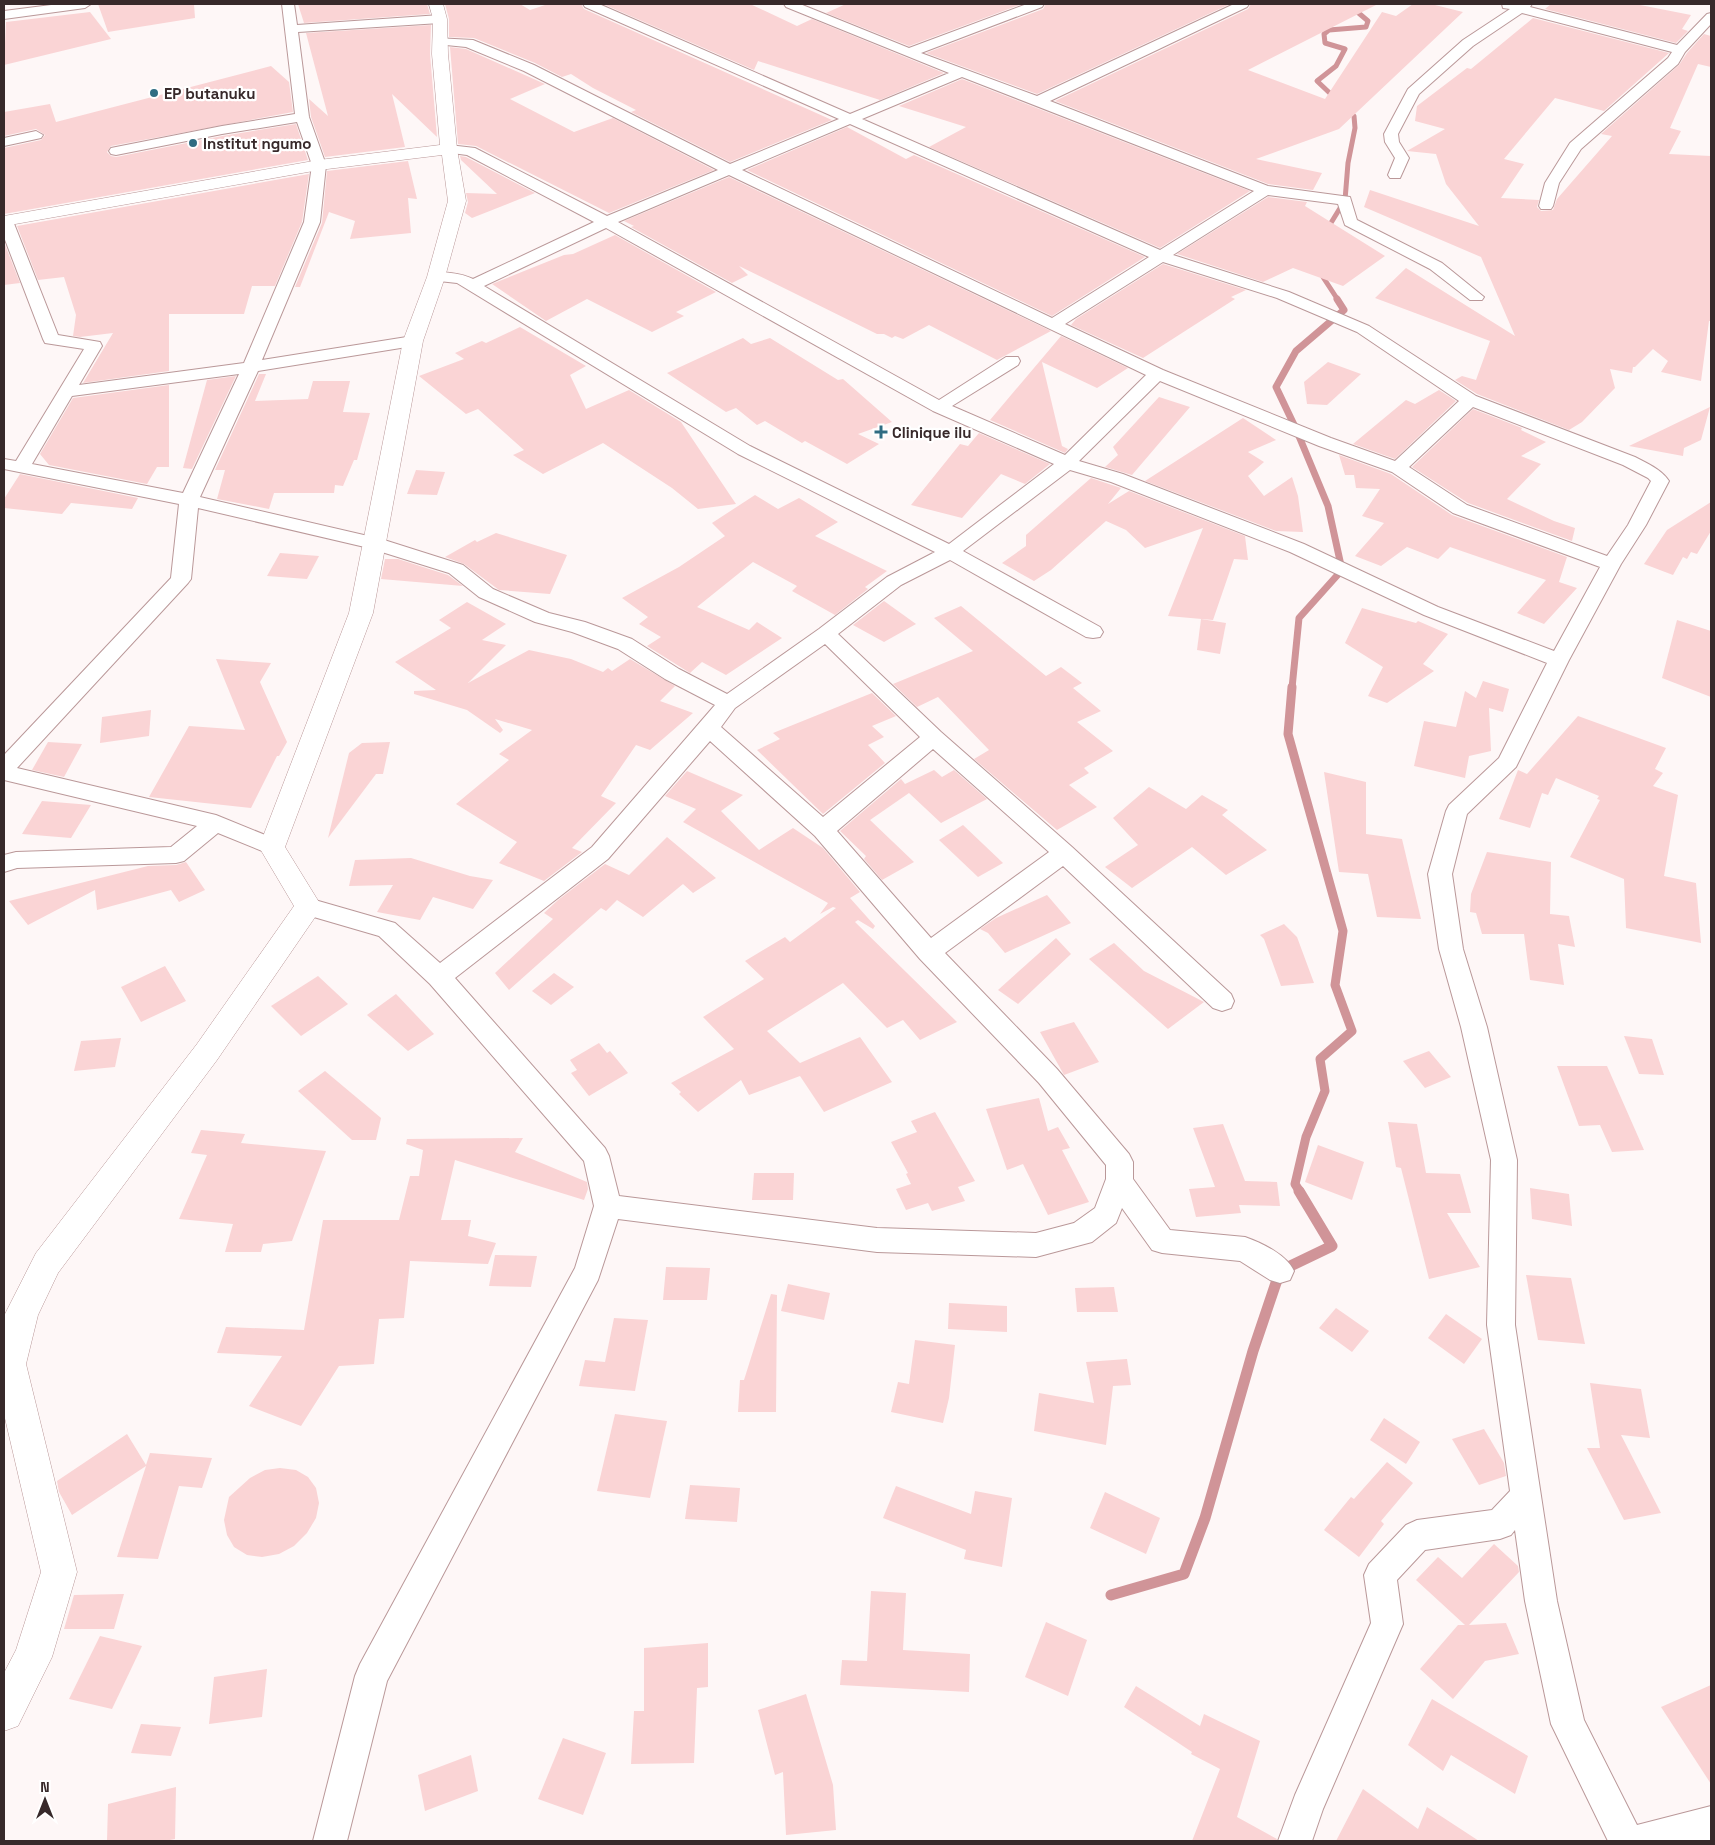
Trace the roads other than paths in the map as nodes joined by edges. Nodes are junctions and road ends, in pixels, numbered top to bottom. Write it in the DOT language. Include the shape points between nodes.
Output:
graph roads {
  1 [pos="85,4"];
  2 [pos="288,4"];
  3 [pos="436,4"];
  4 [pos="589,4"];
  5 [pos="790,4"];
  6 [pos="1038,4"];
  7 [pos="1243,4"];
  8 [pos="1503,4"];
  9 [pos="1522,6"];
  10 [pos="831,7"];
  11 [pos="814,13"];
  12 [pos="4,15"];
  13 [pos="1711,17"];
  14 [pos="440,19"];
  15 [pos="293,29"];
  16 [pos="441,41"];
  17 [pos="1680,50"];
  18 [pos="909,53"];
  19 [pos="960,73"];
  20 [pos="1038,101"];
  21 [pos="302,117"];
  22 [pos="851,118"];
  23 [pos="36,135"];
  24 [pos="4,142"];
  25 [pos="449,149"];
  26 [pos="116,151"];
  27 [pos="320,165"];
  28 [pos="730,170"];
  29 [pos="1395,175"];
  30 [pos="1264,190"];
  31 [pos="1546,206"];
  32 [pos="4,221"];
  33 [pos="606,222"];
  34 [pos="1162,256"];
  35 [pos="436,277"];
  36 [pos="473,285"];
  37 [pos="1476,296"];
  38 [pos="1054,324"];
  39 [pos="413,341"];
  40 [pos="1012,361"];
  41 [pos="251,367"];
  42 [pos="1156,374"];
  43 [pos="66,392"];
  44 [pos="1470,400"];
  45 [pos="939,407"];
  46 [pos="1067,463"];
  47 [pos="12,466"];
  48 [pos="1398,468"];
  49 [pos="189,500"];
  50 [pos="374,543"];
  51 [pos="950,552"];
  52 [pos="1611,564"];
  53 [pos="1093,632"];
  54 [pos="826,634"];
  55 [pos="1559,660"];
  56 [pos="728,703"];
  57 [pos="708,728"];
  58 [pos="934,738"];
  59 [pos="4,768"];
  60 [pos="4,772"];
  61 [pos="216,823"];
  62 [pos="823,830"];
  63 [pos="272,847"];
  64 [pos="1064,853"];
  65 [pos="4,864"];
  66 [pos="308,907"];
  67 [pos="929,952"];
  68 [pos="439,977"];
  69 [pos="1222,1001"];
  70 [pos="1119,1178"];
  71 [pos="608,1206"];
  72 [pos="1280,1271"];
  73 [pos="1526,1496"];
  74 [pos="4,1712"];
  75 [pos="1711,1823"];
  76 [pos="330,1841"];
  77 [pos="1295,1841"];
  78 [pos="1626,1841"];
  79 [pos="1641,1841"];
  1 -- 12 [label="street"];
  2 -- 15 [label="street"];
  3 -- 14 [label="street"];
  4 -- 22 [label="street"];
  5 -- 11 [label="street"];
  6 -- 18 [label="street"];
  7 -- 20 [label="street"];
  8 -- 9 [label="street"];
  9 -- 17 [label="street"];
  9 -- 29 [label="street" via="1468,43 1413,92 1391,134 1402,158"];
  10 -- 11 [label="street"];
  11 -- 18 [label="street"];
  13 -- 17 [label="street"];
  14 -- 15 [label="street"];
  14 -- 16 [label="street"];
  15 -- 21 [label="street"];
  16 -- 25 [label="street"];
  16 -- 28 [label="street" via="468,43 529,68"];
  17 -- 31 [label="street" via="1673,61 1575,146 1552,183"];
  18 -- 19 [label="street"];
  19 -- 20 [label="street"];
  19 -- 22 [label="street"];
  20 -- 30 [label="street"];
  21 -- 26 [label="street"];
  21 -- 27 [label="street"];
  22 -- 28 [label="street"];
  22 -- 34 [label="street"];
  23 -- 24 [label="street"];
  25 -- 27 [label="street"];
  25 -- 33 [label="street" via="470,151"];
  25 -- 35 [label="street" via="457,201"];
  27 -- 32 [label="street"];
  27 -- 41 [label="street" via="312,222"];
  28 -- 33 [label="street"];
  28 -- 38 [label="street"];
  30 -- 34 [label="street"];
  30 -- 37 [label="street" via="1345,200 1350,222 1436,266"];
  32 -- 43 [label="street" via="52,339 94,346"];
  33 -- 36 [label="street"];
  33 -- 45 [label="street"];
  34 -- 38 [label="street"];
  34 -- 44 [label="street" via="1283,295 1363,329"];
  35 -- 36 [label="street" via="461,279"];
  35 -- 39 [label="street"];
  36 -- 51 [label="street" via="744,450"];
  38 -- 42 [label="street"];
  39 -- 41 [label="street"];
  39 -- 50 [label="street"];
  40 -- 45 [label="street"];
  41 -- 43 [label="street"];
  41 -- 49 [label="street"];
  42 -- 46 [label="street"];
  42 -- 48 [label="street"];
  43 -- 47 [label="street"];
  44 -- 48 [label="street"];
  44 -- 52 [label="street" via="1629,461 1654,474 1660,481 1638,525"];
  45 -- 46 [label="street"];
  46 -- 51 [label="street"];
  46 -- 55 [label="street" via="1117,478 1297,548 1431,611"];
  47 -- 49 [label="street"];
  48 -- 52 [label="street" via="1460,509"];
  49 -- 50 [label="street"];
  49 -- 59 [label="street" via="181,579"];
  50 -- 56 [label="street" via="456,570 486,593 542,618 625,644 672,674"];
  50 -- 63 [label="street" via="361,613"];
  51 -- 53 [label="street"];
  51 -- 54 [label="street" via="894,581"];
  52 -- 55 [label="street"];
  54 -- 56 [label="street"];
  54 -- 58 [label="street"];
  55 -- 73 [label="street" via="1508,762 1457,811 1440,874 1450,949 1474,1027 1504,1160 1501,1326"];
  56 -- 57 [label="street"];
  57 -- 62 [label="street"];
  57 -- 68 [label="street" via="600,853"];
  58 -- 62 [label="street"];
  58 -- 64 [label="street"];
  60 -- 61 [label="street"];
  61 -- 63 [label="street"];
  61 -- 65 [label="street" via="176,855 16,860"];
  62 -- 67 [label="street"];
  63 -- 66 [label="street"];
  64 -- 67 [label="street"];
  64 -- 69 [label="street"];
  66 -- 68 [label="street" via="387,929"];
  66 -- 74 [label="street" via="207,1052 47,1264 22,1314 9,1364 59,1572 33,1656"];
  67 -- 70 [label="street" via="1048,1076 1120,1162"];
  68 -- 71 [label="street" via="596,1156"];
  70 -- 71 [label="street" via="1106,1215 1082,1233 1036,1245 877,1240"];
  70 -- 72 [label="street" via="1162,1241 1245,1249"];
  71 -- 76 [label="street" via="588,1271 372,1676"];
  73 -- 77 [label="street" via="1500,1524 1417,1536 1380,1574 1387,1624"];
  73 -- 78 [label="street" via="1541,1601 1568,1724"];
  75 -- 79 [label="street"];
}
